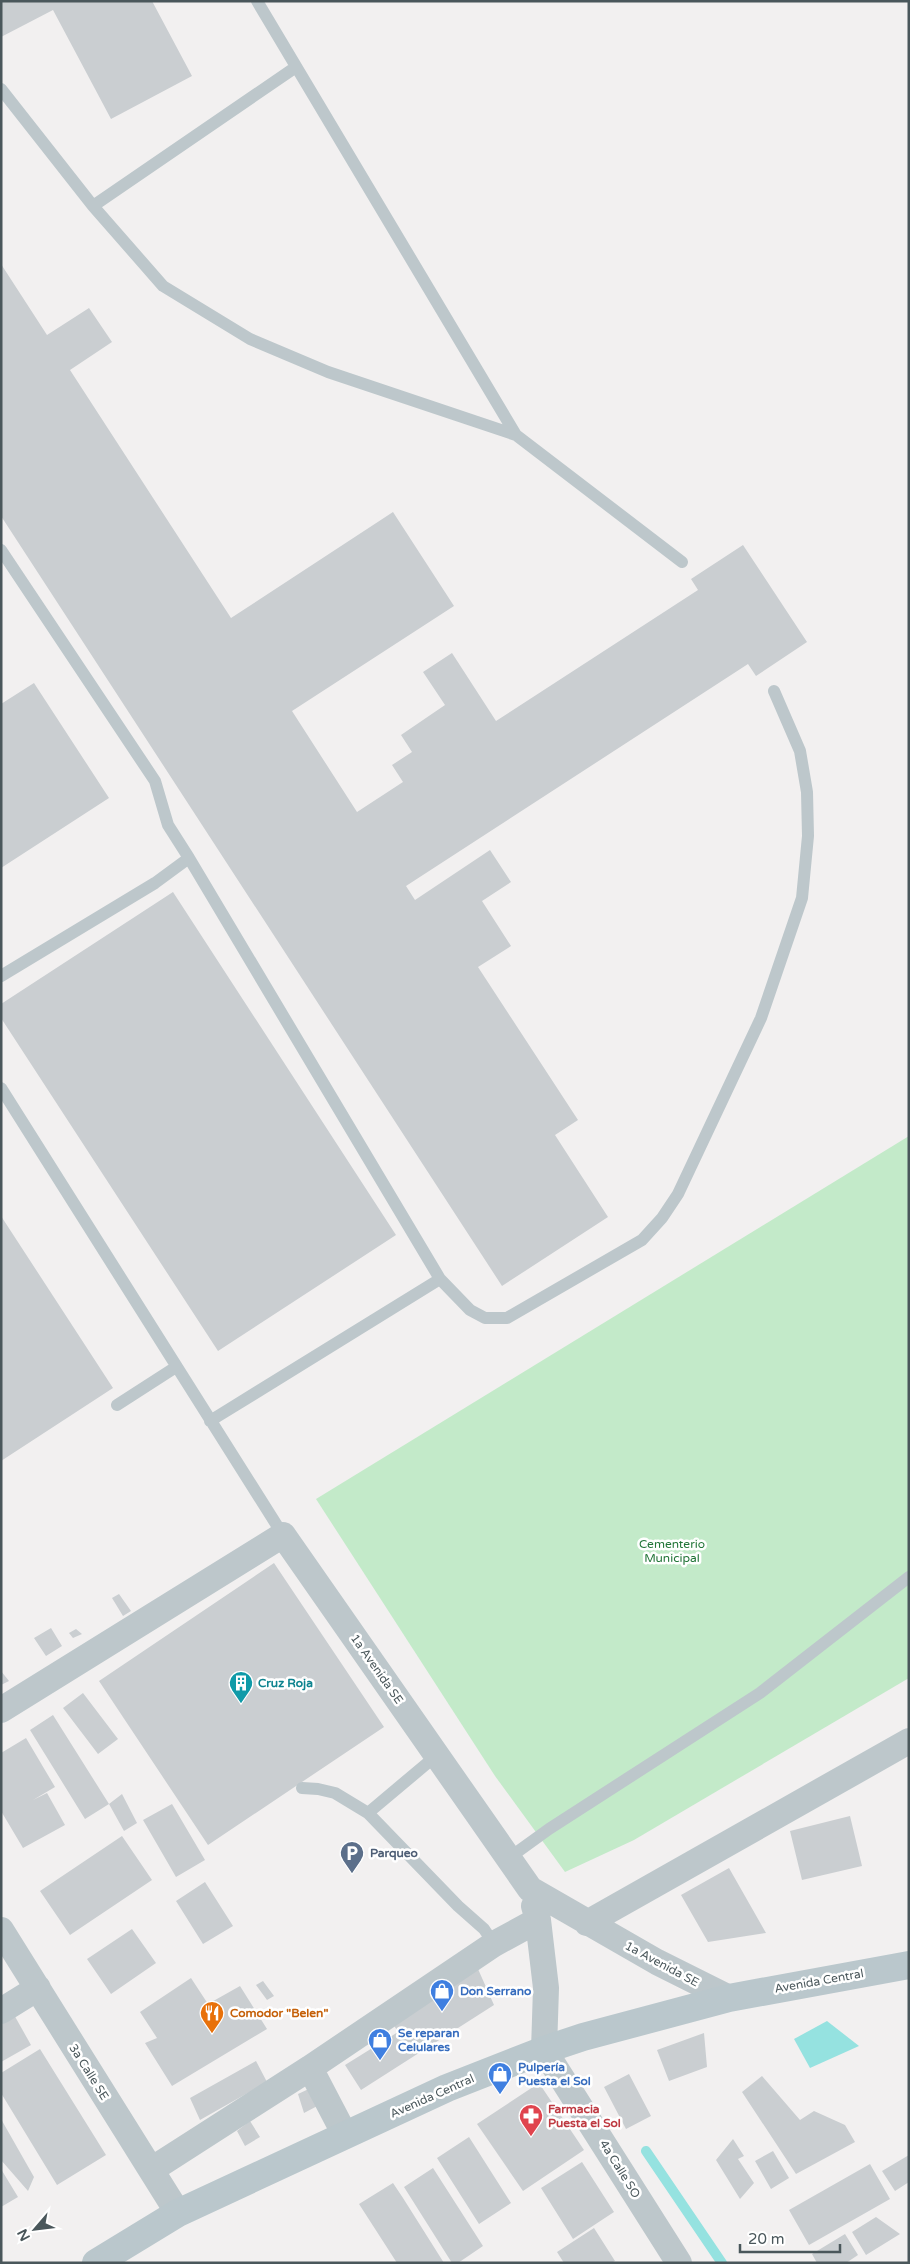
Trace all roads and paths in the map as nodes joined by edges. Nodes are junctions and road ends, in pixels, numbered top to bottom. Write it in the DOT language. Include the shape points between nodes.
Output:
graph roads {
  1 [pos="257,1"];
  2 [pos="296,67"];
  3 [pos="1,89"];
  4 [pos="93,206"];
  5 [pos="516,435"];
  6 [pos="1,550"];
  7 [pos="682,562"];
  8 [pos="774,691"];
  9 [pos="189,858"];
  10 [pos="1,976"];
  11 [pos="1,1088"];
  12 [pos="440,1279"];
  13 [pos="176,1367"];
  14 [pos="116,1406"];
  15 [pos="210,1422"];
  16 [pos="284,1535"];
  17 [pos="909,1577"];
  18 [pos="1,1710"];
  19 [pos="909,1741"];
  20 [pos="437,1755"];
  21 [pos="302,1788"];
  22 [pos="368,1814"];
  23 [pos="509,1858"];
  24 [pos="530,1889"];
  25 [pos="538,1920"];
  26 [pos="587,1923"];
  27 [pos="1,1930"];
  28 [pos="494,1944"];
  29 [pos="909,1965"];
  30 [pos="38,1988"];
  31 [pos="729,1998"];
  32 [pos="1,2011"];
  33 [pos="544,2050"];
  34 [pos="310,2068"];
  35 [pos="345,2135"];
  36 [pos="150,2170"];
  37 [pos="178,2213"];
  38 [pos="105,2260"];
  39 [pos="679,2263"];
  1 -- 2 [label="lane"];
  2 -- 4 [label="lane"];
  2 -- 5 [label="lane"];
  3 -- 4 [label="lane"];
  4 -- 5 [label="lane" via="163,286 250,339 328,372"];
  5 -- 7 [label="lane"];
  6 -- 9 [label="lane" via="155,781 168,825"];
  8 -- 12 [label="lane" via="800,751 807,792 808,836 802,898 761,1018 678,1194 642,1240 507,1318 486,1318 470,1310"];
  9 -- 10 [label="lane" via="155,883"];
  9 -- 12 [label="lane"];
  11 -- 13 [label="lane"];
  12 -- 15 [label="lane"];
  13 -- 14 [label="lane"];
  13 -- 15 [label="lane"];
  15 -- 16 [label="lane"];
  16 -- 18 [label="street"];
  16 -- 20 [label="street, 1a Avenida SE"];
  17 -- 23 [label="lane" via="760,1693"];
  19 -- 26 [label="street"];
  20 -- 22 [label="lane"];
  20 -- 23 [label="street, 1a Avenida SE"];
  21 -- 22 [label="lane" via="335,1793"];
  22 -- 28 [label="lane" via="484,1929"];
  23 -- 24 [label="street, 1a Avenida SE"];
  24 -- 25 [label="street"];
  24 -- 26 [label="street, 1a Avenida SE"];
  25 -- 28 [label="street"];
  25 -- 33 [label="street" via="546,1988"];
  26 -- 31 [label="street, 1a Avenida SE"];
  27 -- 30 [label="street, 3a Calle SE"];
  28 -- 34 [label="street"];
  29 -- 31 [label="main road, Avenida Central"];
  30 -- 32 [label="street"];
  30 -- 36 [label="street, 3a Calle SE"];
  31 -- 33 [label="main road, Avenida Central"];
  33 -- 35 [label="main road, Avenida Central" via="447,2088"];
  33 -- 39 [label="street, 4a Calle SO"];
  34 -- 35 [label="street"];
  34 -- 36 [label="street"];
  35 -- 37 [label="main road, Avenida Central"];
  36 -- 37 [label="street, 3a Calle SE"];
  37 -- 38 [label="main road, Avenida Central"];
}
